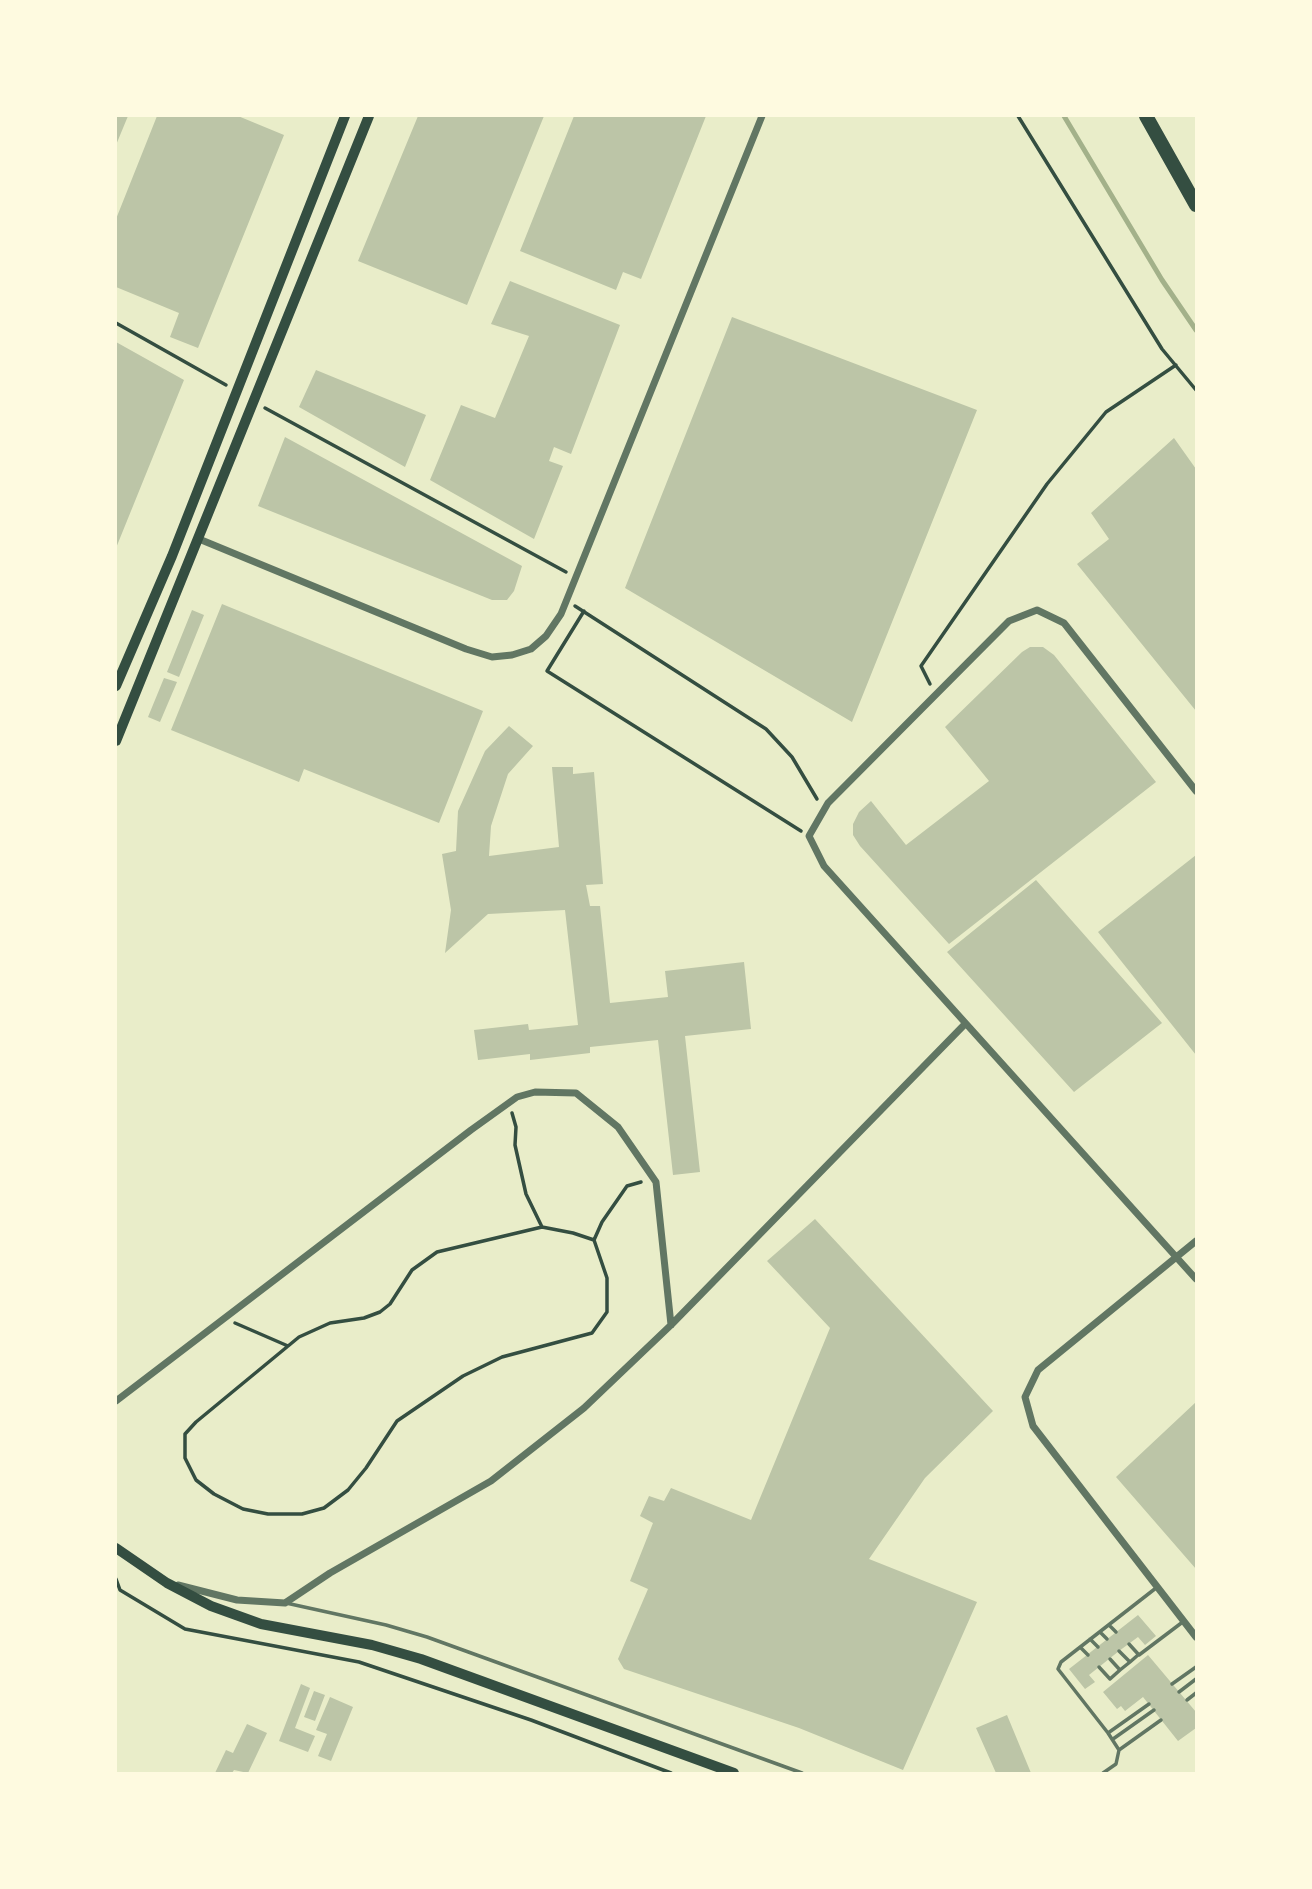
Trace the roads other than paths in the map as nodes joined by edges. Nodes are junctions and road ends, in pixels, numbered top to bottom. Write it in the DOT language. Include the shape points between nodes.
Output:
graph roads {
  1 [pos="345,116"];
  2 [pos="369,116"];
  3 [pos="762,116"];
  4 [pos="1146,116"];
  5 [pos="1196,205"];
  6 [pos="199,539"];
  7 [pos="116,686"];
  8 [pos="116,741"];
  9 [pos="1196,792"];
  10 [pos="965,1024"];
  11 [pos="1196,1241"];
  12 [pos="1176,1257"];
  13 [pos="1196,1279"];
  14 [pos="671,1325"];
  15 [pos="116,1401"];
  16 [pos="116,1549"];
  17 [pos="167,1583"];
  18 [pos="1158,1587"];
  19 [pos="285,1603"];
  20 [pos="1185,1621"];
  21 [pos="1109,1625"];
  22 [pos="1100,1632"];
  23 [pos="1116,1632"];
  24 [pos="1196,1637"];
  25 [pos="1090,1639"];
  26 [pos="1107,1639"];
  27 [pos="1129,1644"];
  28 [pos="1080,1647"];
  29 [pos="1098,1647"];
  30 [pos="1119,1651"];
  31 [pos="1088,1655"];
  32 [pos="1139,1655"];
  33 [pos="1110,1659"];
  34 [pos="1130,1662"];
  35 [pos="1099,1667"];
  36 [pos="1196,1667"];
  37 [pos="1120,1670"];
  38 [pos="1196,1679"];
  39 [pos="1172,1684"];
  40 [pos="1179,1692"];
  41 [pos="1196,1693"];
  42 [pos="1187,1700"];
  43 [pos="1149,1704"];
  44 [pos="1154,1710"];
  45 [pos="1161,1720"];
  46 [pos="1108,1732"];
  47 [pos="1112,1740"];
  48 [pos="1119,1750"];
  49 [pos="734,1773"];
  50 [pos="802,1773"];
  51 [pos="1103,1773"];
  1 -- 7 [label="main road" via="172,556"];
  2 -- 6 [label="main road"];
  3 -- 6 [label="street" via="561,614 547,636 531,649 492,657 466,649"];
  4 -- 5 [label="highway"];
  6 -- 8 [label="main road"];
  9 -- 10 [label="street" via="1064,624 1037,610 1009,621 935,695 828,803 809,836 824,866"];
  10 -- 12 [label="street"];
  10 -- 14 [label="street"];
  11 -- 12 [label="street"];
  12 -- 13 [label="street"];
  12 -- 18 [label="street" via="1038,1370 1025,1396 1033,1426"];
  14 -- 15 [label="street" via="656,1182 618,1127 576,1093 535,1092 507,1104"];
  14 -- 19 [label="street" via="583,1408 491,1481"];
  16 -- 17 [label="main road"];
  17 -- 19 [label="street" via="237,1600"];
  17 -- 49 [label="main road" via="261,1624 421,1659"];
  18 -- 20 [label="street"];
  18 -- 21 [label="lane"];
  19 -- 50 [label="lane" via="426,1637"];
  20 -- 24 [label="street"];
  20 -- 32 [label="lane"];
  21 -- 22 [label="lane"];
  21 -- 23 [label="lane"];
  22 -- 25 [label="lane"];
  22 -- 26 [label="lane"];
  25 -- 28 [label="lane"];
  25 -- 29 [label="lane"];
  27 -- 32 [label="lane"];
  28 -- 31 [label="lane"];
  28 -- 46 [label="lane" via="1058,1669"];
  30 -- 34 [label="lane"];
  32 -- 34 [label="lane"];
  33 -- 37 [label="lane"];
  34 -- 37 [label="lane"];
  35 -- 37 [label="lane" via="1110,1679"];
  36 -- 39 [label="lane"];
  38 -- 40 [label="lane"];
  41 -- 42 [label="lane"];
  43 -- 46 [label="lane"];
  44 -- 47 [label="lane"];
  45 -- 48 [label="lane"];
  46 -- 47 [label="lane"];
  47 -- 48 [label="lane"];
  48 -- 51 [label="lane" via="1116,1764"];
}
